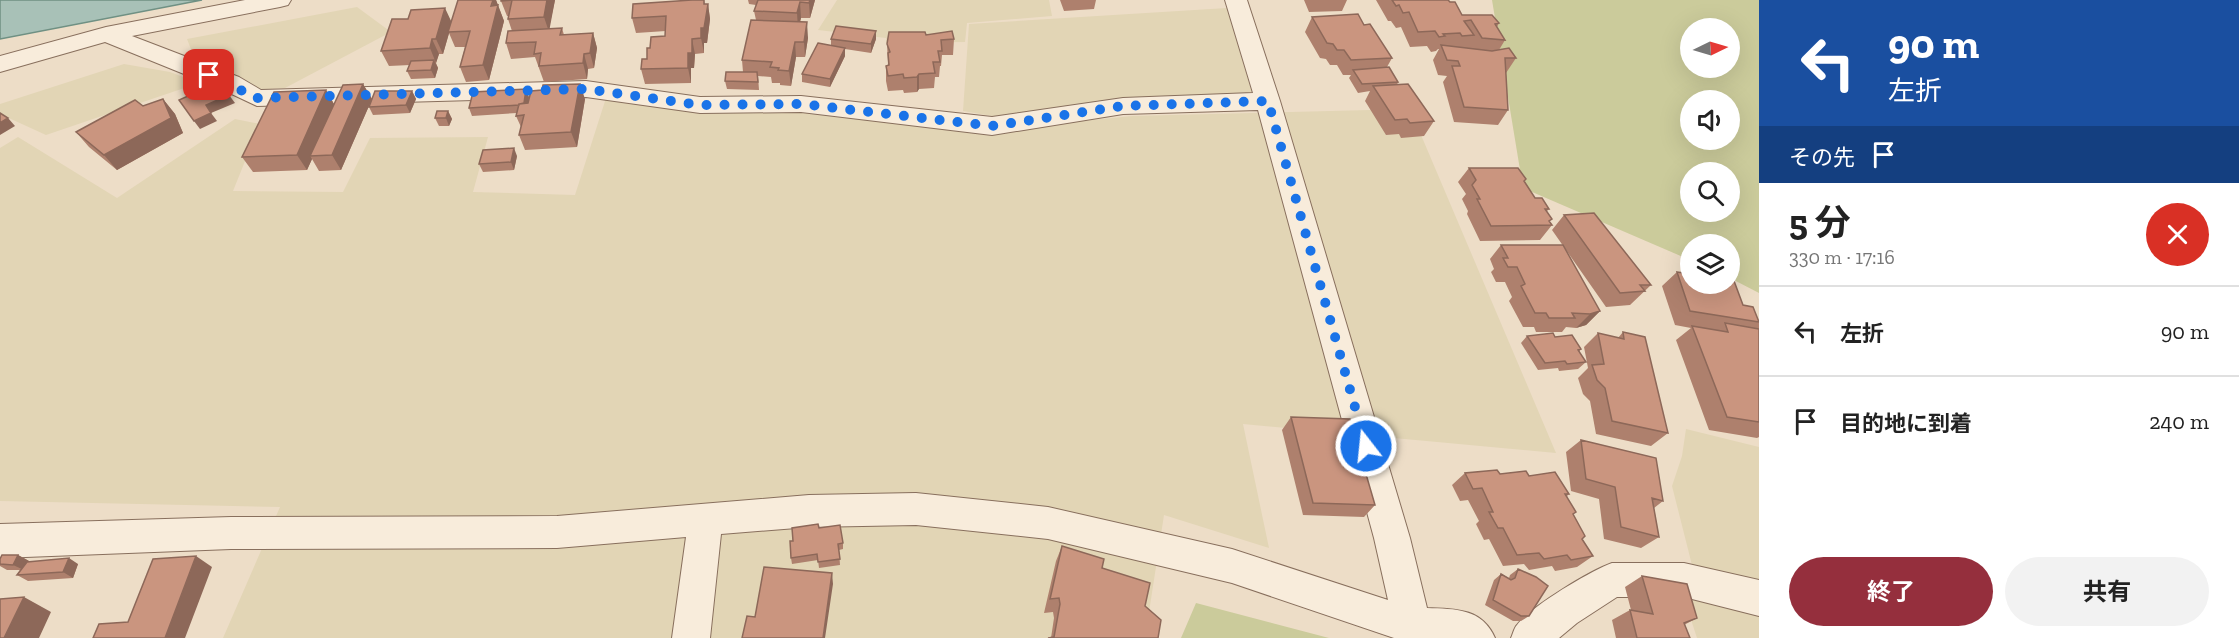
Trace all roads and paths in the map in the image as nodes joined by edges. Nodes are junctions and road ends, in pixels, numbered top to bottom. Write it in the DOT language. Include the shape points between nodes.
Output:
graph roads {
  1 [pos="280,0"];
  2 [pos="1236,0"];
  3 [pos="106,34"];
  4 [pos="0,64"];
  5 [pos="1268,101"];
  6 [pos="705,521"];
  7 [pos="0,541"];
  8 [pos="1759,598"];
  9 [pos="1413,626"];
  10 [pos="690,638"];
  11 [pos="1476,638"];
  12 [pos="1530,638"];
  1 -- 3 [label="street"];
  2 -- 5 [label="street"];
  3 -- 4 [label="street"];
  3 -- 5 [label="street" via="230,83 257,98 586,89 700,105 801,104 992,126 1123,106"];
  5 -- 9 [label="street" via="1392,538"];
  6 -- 7 [label="street" via="557,532 231,533"];
  6 -- 9 [label="street" via="809,511 916,509 1048,523 1232,566"];
  6 -- 10 [label="street"];
  8 -- 12 [label="street" via="1684,580 1612,580 1564,609"];
  9 -- 11 [label="street" via="1460,628"];
}
